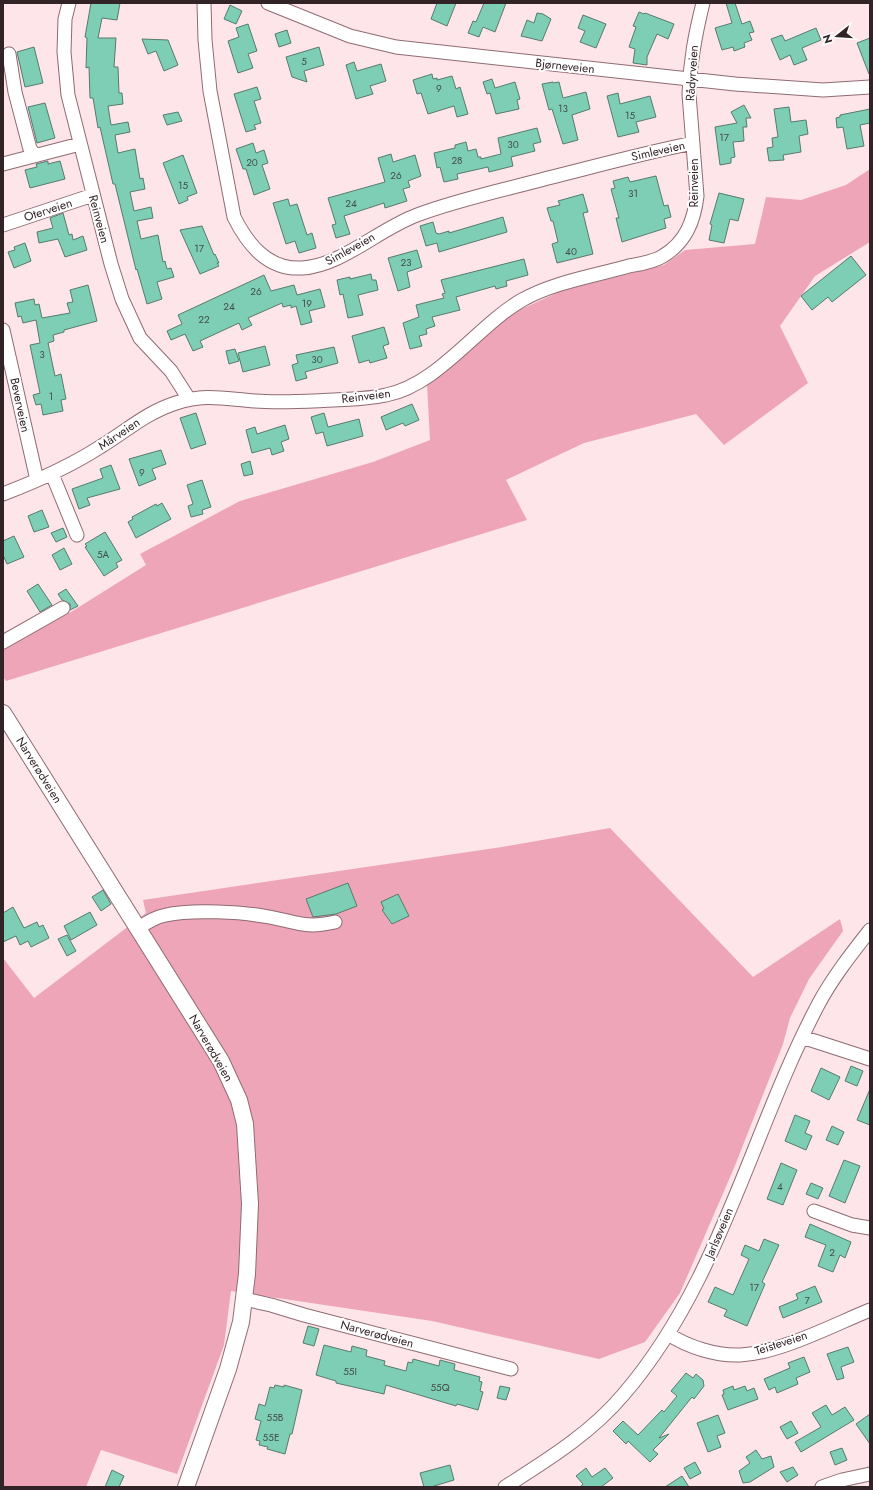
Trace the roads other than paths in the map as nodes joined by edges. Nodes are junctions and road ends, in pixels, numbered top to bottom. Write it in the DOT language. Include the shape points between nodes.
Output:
graph roads {
  1 [pos="69,3"];
  2 [pos="204,3"];
  3 [pos="268,3"];
  4 [pos="703,3"];
  5 [pos="9,54"];
  6 [pos="690,78"];
  7 [pos="870,87"];
  8 [pos="693,143"];
  9 [pos="80,144"];
  10 [pos="35,155"];
  11 [pos="3,164"];
  12 [pos="93,195"];
  13 [pos="3,225"];
  14 [pos="3,330"];
  15 [pos="189,400"];
  16 [pos="52,474"];
  17 [pos="37,480"];
  18 [pos="3,494"];
  19 [pos="77,535"];
  20 [pos="63,608"];
  21 [pos="3,642"];
  22 [pos="3,713"];
  23 [pos="335,922"];
  24 [pos="139,928"];
  25 [pos="870,930"];
  26 [pos="802,1037"];
  27 [pos="870,1059"];
  28 [pos="814,1211"];
  29 [pos="870,1228"];
  30 [pos="244,1299"];
  31 [pos="870,1310"];
  32 [pos="668,1334"];
  33 [pos="511,1369"];
  34 [pos="870,1474"];
  35 [pos="186,1487"];
  36 [pos="505,1487"];
  37 [pos="822,1487"];
  1 -- 9 [label="street, Reinveien" via="65,19 65,75"];
  2 -- 8 [label="street, Simleveien" via="210,91 234,217 254,250 286,267 318,266 334,260 399,222 466,199"];
  3 -- 6 [label="street, Bjørneveien" via="350,36 396,47"];
  4 -- 6 [label="street, Rådyrveien" via="692,47"];
  5 -- 10 [label="street" via="14,92 30,149"];
  6 -- 7 [label="street, Bjørneveien" via="823,90"];
  6 -- 8 [label="street, Rådyrveien"];
  8 -- 15 [label="street, Reinveien" via="697,196 695,212 688,232 679,244 662,257 560,284 523,299 433,372 409,388 375,397 301,402 254,401 213,396"];
  9 -- 10 [label="street"];
  9 -- 12 [label="street, Reinveien"];
  10 -- 11 [label="street"];
  12 -- 13 [label="street, Oterveien"];
  12 -- 15 [label="street, Reinveien" via="122,300 132,322 140,338 170,371"];
  14 -- 17 [label="street, Beverveien"];
  15 -- 16 [label="street, Mårveien" via="160,408 102,446"];
  16 -- 17 [label="street, Mårveien"];
  16 -- 19 [label="street"];
  17 -- 18 [label="street, Mårveien"];
  20 -- 21 [label="street"];
  22 -- 24 [label="main road, Narverødveien"];
  23 -- 24 [label="street" via="319,926 301,925 250,914 182,913 153,919"];
  24 -- 30 [label="main road, Narverødveien" via="221,1061 238,1100 245,1124 250,1174 249,1246"];
  25 -- 26 [label="street, Jarlsøveien" via="832,980"];
  26 -- 27 [label="street"];
  26 -- 32 [label="street, Jarlsøveien" via="704,1269"];
  28 -- 29 [label="street" via="852,1225"];
  30 -- 33 [label="street, Narverødveien"];
  30 -- 35 [label="main road, Narverødveien" via="241,1322 228,1369"];
  31 -- 32 [label="street, Teisteveien" via="790,1342 740,1355 709,1351"];
  32 -- 36 [label="street, Jarlsøveien" via="623,1396 590,1428 562,1451"];
  34 -- 37 [label="street"];
}
